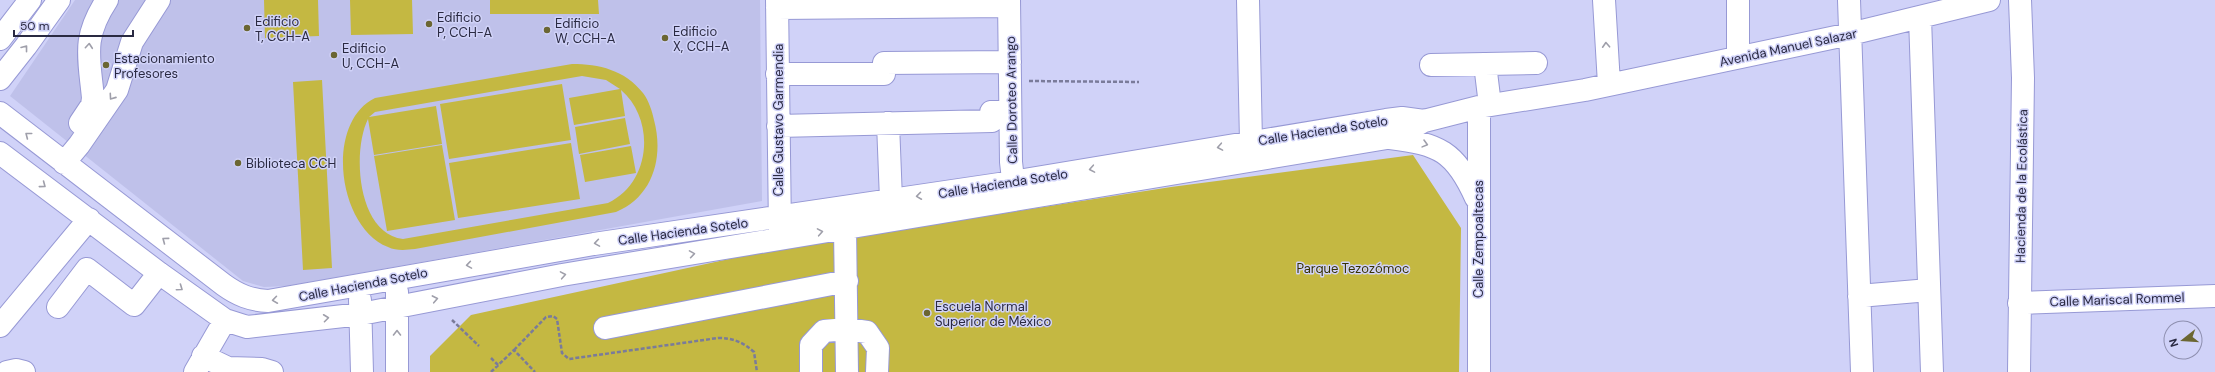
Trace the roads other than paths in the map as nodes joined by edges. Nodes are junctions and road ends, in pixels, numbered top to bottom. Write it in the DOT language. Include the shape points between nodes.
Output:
graph roads {
  1 [pos="30,0"];
  2 [pos="59,0"];
  3 [pos="107,0"];
  4 [pos="159,0"];
  5 [pos="1248,0"];
  6 [pos="1604,0"];
  7 [pos="1738,0"];
  8 [pos="1849,0"];
  9 [pos="1989,0"];
  10 [pos="2020,0"];
  11 [pos="1010,3"];
  12 [pos="778,4"];
  13 [pos="1920,17"];
  14 [pos="1850,34"];
  15 [pos="0,39"];
  16 [pos="1738,57"];
  17 [pos="1536,63"];
  18 [pos="1484,64"];
  19 [pos="1432,65"];
  20 [pos="1010,72"];
  21 [pos="778,74"];
  22 [pos="0,78"];
  23 [pos="1609,84"];
  24 [pos="1585,90"];
  25 [pos="1485,106"];
  26 [pos="1010,112"];
  27 [pos="0,113"];
  28 [pos="1424,121"];
  29 [pos="888,123"];
  30 [pos="778,126"];
  31 [pos="1387,138"];
  32 [pos="1251,142"];
  33 [pos="0,153"];
  34 [pos="60,160"];
  35 [pos="1014,191"];
  36 [pos="890,200"];
  37 [pos="1478,202"];
  38 [pos="779,217"];
  39 [pos="89,219"];
  40 [pos="845,228"];
  41 [pos="782,240"];
  42 [pos="159,273"];
  43 [pos="396,277"];
  44 [pos="847,281"];
  45 [pos="359,285"];
  46 [pos="1929,290"];
  47 [pos="1859,296"];
  48 [pos="2215,296"];
  49 [pos="2019,303"];
  50 [pos="58,307"];
  51 [pos="397,307"];
  52 [pos="361,314"];
  53 [pos="226,320"];
  54 [pos="0,326"];
  55 [pos="605,328"];
  56 [pos="847,330"];
  57 [pos="199,364"];
  58 [pos="7,372"];
  59 [pos="24,372"];
  60 [pos="272,372"];
  61 [pos="362,372"];
  62 [pos="397,372"];
  63 [pos="811,372"];
  64 [pos="847,372"];
  65 [pos="877,372"];
  66 [pos="1479,372"];
  67 [pos="1862,372"];
  68 [pos="1932,372"];
  69 [pos="2019,372"];
  1 -- 15 [label="street"];
  22 -- 2 [label="street, one-way"];
  34 -- 3 [label="street, one-way" via="92,106 89,40 96,17"];
  4 -- 34 [label="street, one-way" via="132,42 118,90 79,145"];
  5 -- 32 [label="street"];
  23 -- 6 [label="street, one-way"];
  7 -- 16 [label="street"];
  8 -- 14 [label="street"];
  9 -- 13 [label="street, Avenida Manuel Salazar"];
  10 -- 49 [label="street, Hacienda de la Ecolástica" via="2024,78"];
  11 -- 12 [label="street"];
  11 -- 20 [label="street, Calle Doroteo Arango"];
  12 -- 21 [label="street, Calle Gustavo Garmendia"];
  13 -- 14 [label="street, Avenida Manuel Salazar"];
  13 -- 46 [label="street"];
  14 -- 16 [label="street, Avenida Manuel Salazar"];
  14 -- 47 [label="street"];
  16 -- 23 [label="street, Avenida Manuel Salazar"];
  17 -- 18 [label="street"];
  18 -- 19 [label="street"];
  18 -- 25 [label="street, Calle Zempoaltecas"];
  20 -- 21 [label="street" via="884,63 884,74"];
  20 -- 26 [label="street, Calle Doroteo Arango"];
  21 -- 30 [label="street, Calle Gustavo Garmendia"];
  23 -- 24 [label="street, Avenida Manuel Salazar"];
  24 -- 25 [label="street, Calle Hacienda Sotelo"];
  25 -- 28 [label="street, Calle Hacienda Sotelo"];
  25 -- 37 [label="street, Calle Zempoaltecas"];
  26 -- 29 [label="street" via="992,112 992,121"];
  26 -- 35 [label="street, Calle Doroteo Arango"];
  34 -- 27 [label="street, Calle Hacienda Sotelo, one-way"];
  28 -- 31 [label="street, Calle Hacienda Sotelo" via="1403,133"];
  28 -- 32 [label="street, Calle Hacienda Sotelo" via="1402,118"];
  29 -- 30 [label="street"];
  29 -- 36 [label="street"];
  30 -- 38 [label="street, Calle Gustavo Garmendia"];
  31 -- 35 [label="street, Calle Hacienda Sotelo"];
  31 -- 37 [label="street, one-way" via="1430,144 1450,156 1466,175"];
  32 -- 35 [label="street, Calle Hacienda Sotelo, one-way"];
  33 -- 39 [label="street, Calle Hacienda Sotelo, one-way"];
  45 -- 34 [label="street, Calle Hacienda Sotelo, one-way" via="268,301 237,294"];
  35 -- 36 [label="street, Calle Hacienda Sotelo, one-way"];
  35 -- 40 [label="street, Calle Hacienda Sotelo"];
  36 -- 38 [label="street, Calle Hacienda Sotelo"];
  37 -- 66 [label="street, Calle Zempoaltecas"];
  38 -- 41 [label="street, Calle Gustavo Garmendia"];
  38 -- 43 [label="street, Calle Hacienda Sotelo, one-way" via="586,245"];
  39 -- 42 [label="street, Calle Hacienda Sotelo"];
  39 -- 54 [label="street"];
  41 -- 40 [label="street, Calle Hacienda Sotelo, one-way"];
  40 -- 44 [label="street"];
  51 -- 41 [label="street, Calle Hacienda Sotelo, one-way" via="562,275"];
  42 -- 50 [label="street" via="134,305 86,269"];
  42 -- 53 [label="street, Calle Hacienda Sotelo, one-way"];
  43 -- 45 [label="street, Calle Hacienda Sotelo"];
  43 -- 51 [label="street"];
  44 -- 55 [label="street"];
  44 -- 56 [label="street"];
  45 -- 52 [label="street"];
  46 -- 47 [label="street"];
  46 -- 68 [label="street"];
  47 -- 67 [label="street"];
  48 -- 49 [label="street, Calle Mariscal Rommel"];
  49 -- 69 [label="street, Hacienda de la Ecolástica"];
  51 -- 52 [label="street, Calle Hacienda Sotelo"];
  62 -- 51 [label="street, one-way"];
  53 -- 52 [label="street, Calle Hacienda Sotelo, one-way" via="247,327"];
  52 -- 61 [label="street"];
  53 -- 57 [label="street"];
  56 -- 63 [label="street" via="824,331 811,345"];
  56 -- 64 [label="street"];
  56 -- 65 [label="street" via="867,332 878,348"];
  57 -- 60 [label="street"];
  58 -- 59 [label="street"];
}
